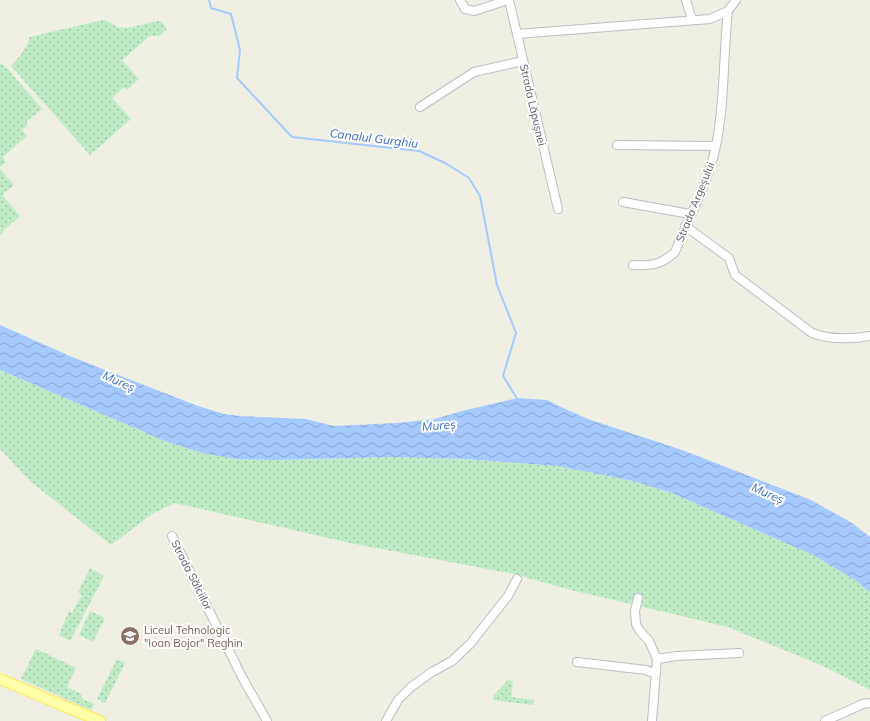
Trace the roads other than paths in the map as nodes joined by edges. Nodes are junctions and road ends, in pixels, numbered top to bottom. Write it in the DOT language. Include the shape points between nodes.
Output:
graph roads {
  1 [pos="460,0"];
  2 [pos="508,0"];
  3 [pos="686,0"];
  4 [pos="736,0"];
  5 [pos="728,12"];
  6 [pos="692,20"];
  7 [pos="517,34"];
  8 [pos="523,61"];
  9 [pos="420,107"];
  10 [pos="617,145"];
  11 [pos="716,146"];
  12 [pos="623,202"];
  13 [pos="558,209"];
  14 [pos="690,214"];
  15 [pos="685,226"];
  16 [pos="633,265"];
  17 [pos="870,336"];
  18 [pos="172,536"];
  19 [pos="517,578"];
  20 [pos="638,598"];
  21 [pos="738,653"];
  22 [pos="657,659"];
  23 [pos="577,662"];
  24 [pos="656,674"];
  25 [pos="0,678"];
  26 [pos="870,703"];
  27 [pos="100,721"];
  28 [pos="267,721"];
  29 [pos="386,721"];
  30 [pos="652,721"];
  31 [pos="825,721"];
  1 -- 2 [label="street, Strada Lăpușnei" via="465,9 474,11"];
  2 -- 7 [label="street, Strada Lăpușnei"];
  3 -- 6 [label="street"];
  4 -- 5 [label="street, Strada Argeșului"];
  5 -- 6 [label="street" via="710,19"];
  5 -- 11 [label="street, Strada Argeșului"];
  6 -- 7 [label="street"];
  7 -- 8 [label="street, Strada Lăpușnei"];
  8 -- 9 [label="street" via="474,72"];
  8 -- 13 [label="street, Strada Lăpușnei"];
  10 -- 11 [label="street"];
  11 -- 14 [label="street, Strada Argeșului"];
  12 -- 14 [label="street"];
  14 -- 15 [label="street, Strada Argeșului"];
  15 -- 16 [label="street, Strada Argeșului" via="675,252 666,260 645,266"];
  15 -- 17 [label="street" via="729,258 735,275 812,333 836,338"];
  18 -- 28 [label="street, Strada Sălciilor" via="242,677"];
  19 -- 29 [label="street" via="508,596 470,644 452,661 411,687 398,700"];
  20 -- 22 [label="street" via="636,624 649,641"];
  21 -- 22 [label="street"];
  22 -- 24 [label="street"];
  23 -- 24 [label="street" via="646,670"];
  24 -- 30 [label="street"];
  25 -- 27 [label="main road"];
  26 -- 31 [label="street"];
}
